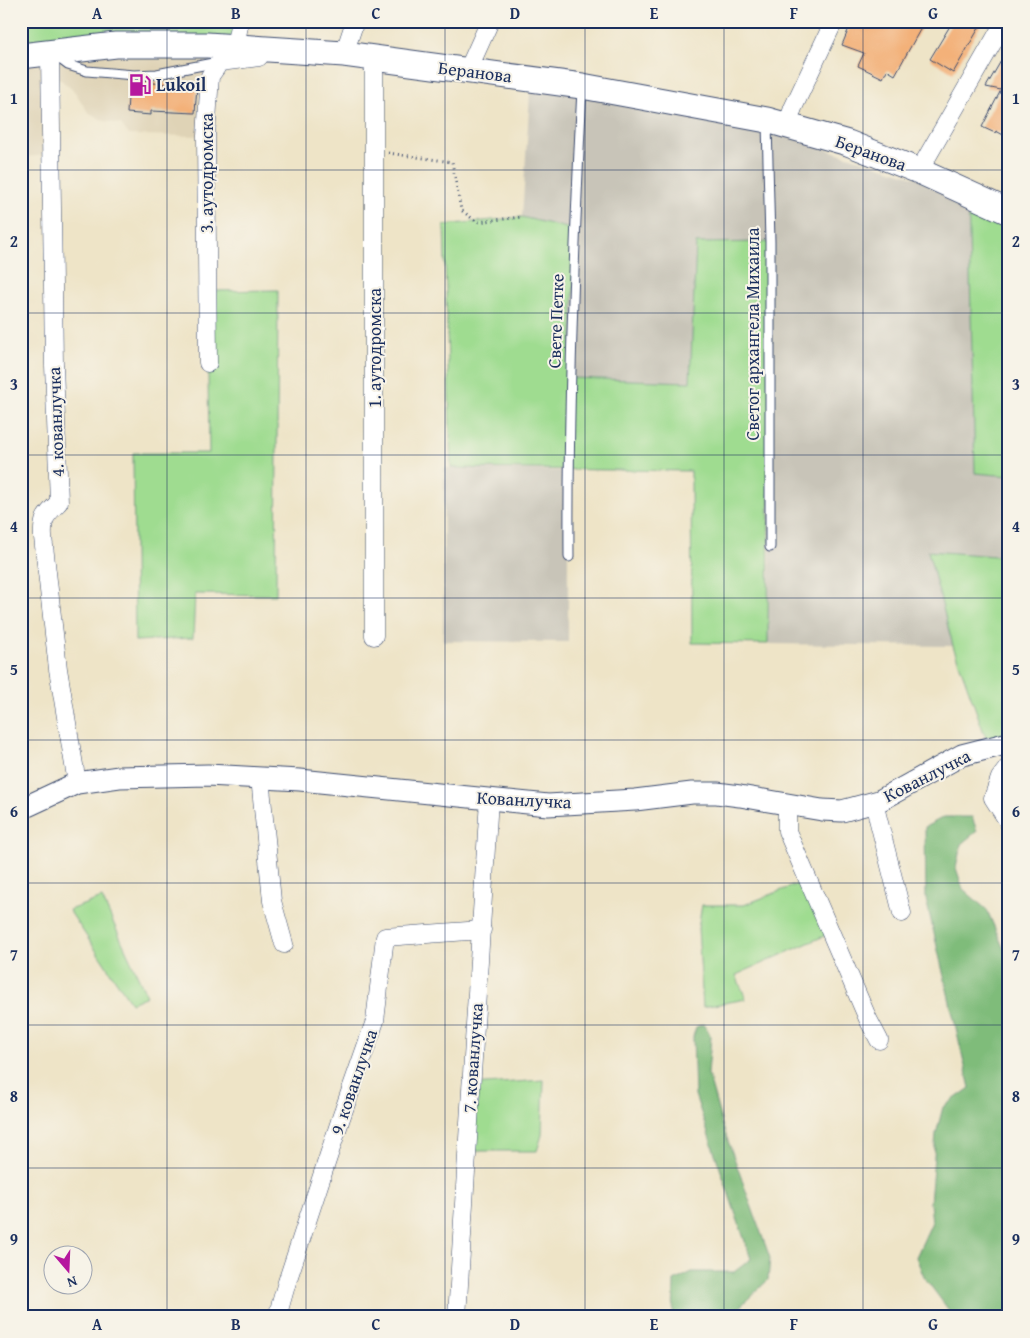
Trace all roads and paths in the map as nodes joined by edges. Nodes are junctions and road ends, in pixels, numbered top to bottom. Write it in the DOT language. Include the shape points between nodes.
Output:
graph roads {
  1 [pos="240,21"];
  2 [pos="355,21"];
  3 [pos="490,21"];
  4 [pos="834,21"];
  5 [pos="1006,21"];
  6 [pos="50,52"];
  7 [pos="227,54"];
  8 [pos="334,54"];
  9 [pos="21,56"];
  10 [pos="374,60"];
  11 [pos="468,70"];
  12 [pos="582,86"];
  13 [pos="777,123"];
  14 [pos="375,151"];
  15 [pos="919,171"];
  16 [pos="1009,212"];
  17 [pos="522,217"];
  18 [pos="208,363"];
  19 [pos="770,547"];
  20 [pos="569,557"];
  21 [pos="374,636"];
  22 [pos="1009,742"];
  23 [pos="1009,766"];
  24 [pos="260,778"];
  25 [pos="77,783"];
  26 [pos="489,799"];
  27 [pos="874,803"];
  28 [pos="787,804"];
  29 [pos="21,809"];
  30 [pos="1009,823"];
  31 [pos="902,913"];
  32 [pos="482,930"];
  33 [pos="284,944"];
  34 [pos="879,1040"];
  35 [pos="277,1317"];
  36 [pos="457,1317"];
  1 -- 7 [label="street, 3. аутодромска"];
  2 -- 8 [label="street"];
  3 -- 11 [label="street"];
  4 -- 13 [label="street" via="793,108"];
  5 -- 15 [label="street, Беранова"];
  6 -- 7 [label="main road, Беранова" via="116,45 207,44"];
  6 -- 9 [label="main road, Беранова"];
  6 -- 25 [label="street, 4. кованлучка" via="59,502 42,522 42,537 58,669"];
  7 -- 8 [label="main road, Беранова"];
  7 -- 18 [label="street, 3. аутодромска" via="210,76 206,136"];
  8 -- 10 [label="main road, Беранова"];
  10 -- 11 [label="main road, Беранова"];
  10 -- 14 [label="street, 1. аутодромска"];
  11 -- 12 [label="main road, Беранова"];
  12 -- 13 [label="main road, Беранова"];
  12 -- 20 [label="lane, Свете Петке" via="568,470"];
  13 -- 15 [label="main road, Беранова" via="848,143"];
  13 -- 19 [label="lane, Светог архангела Михаила" via="770,242"];
  14 -- 17 [label="path" via="452,162 461,210 477,222"];
  14 -- 21 [label="street, 1. аутодромска"];
  15 -- 16 [label="main road, Беранова"];
  22 -- 27 [label="street, Кованлучка" via="962,755"];
  23 -- 30 [label="street" via="1000,778 993,798"];
  24 -- 25 [label="street, Кованлучка" via="208,775 120,777"];
  24 -- 26 [label="street, Кованлучка"];
  24 -- 33 [label="street" via="272,901"];
  25 -- 29 [label="street, Кованлучка"];
  26 -- 28 [label="street, Кованлучка" via="548,805 717,793"];
  26 -- 32 [label="street, 7. кованлучка"];
  27 -- 28 [label="street, Кованлучка" via="842,811"];
  27 -- 31 [label="street, Кованлучка"];
  28 -- 34 [label="street" via="787,831"];
  32 -- 35 [label="street, 9. кованлучка" via="385,937 375,1021"];
  32 -- 36 [label="street, 7. кованлучка"];
}
